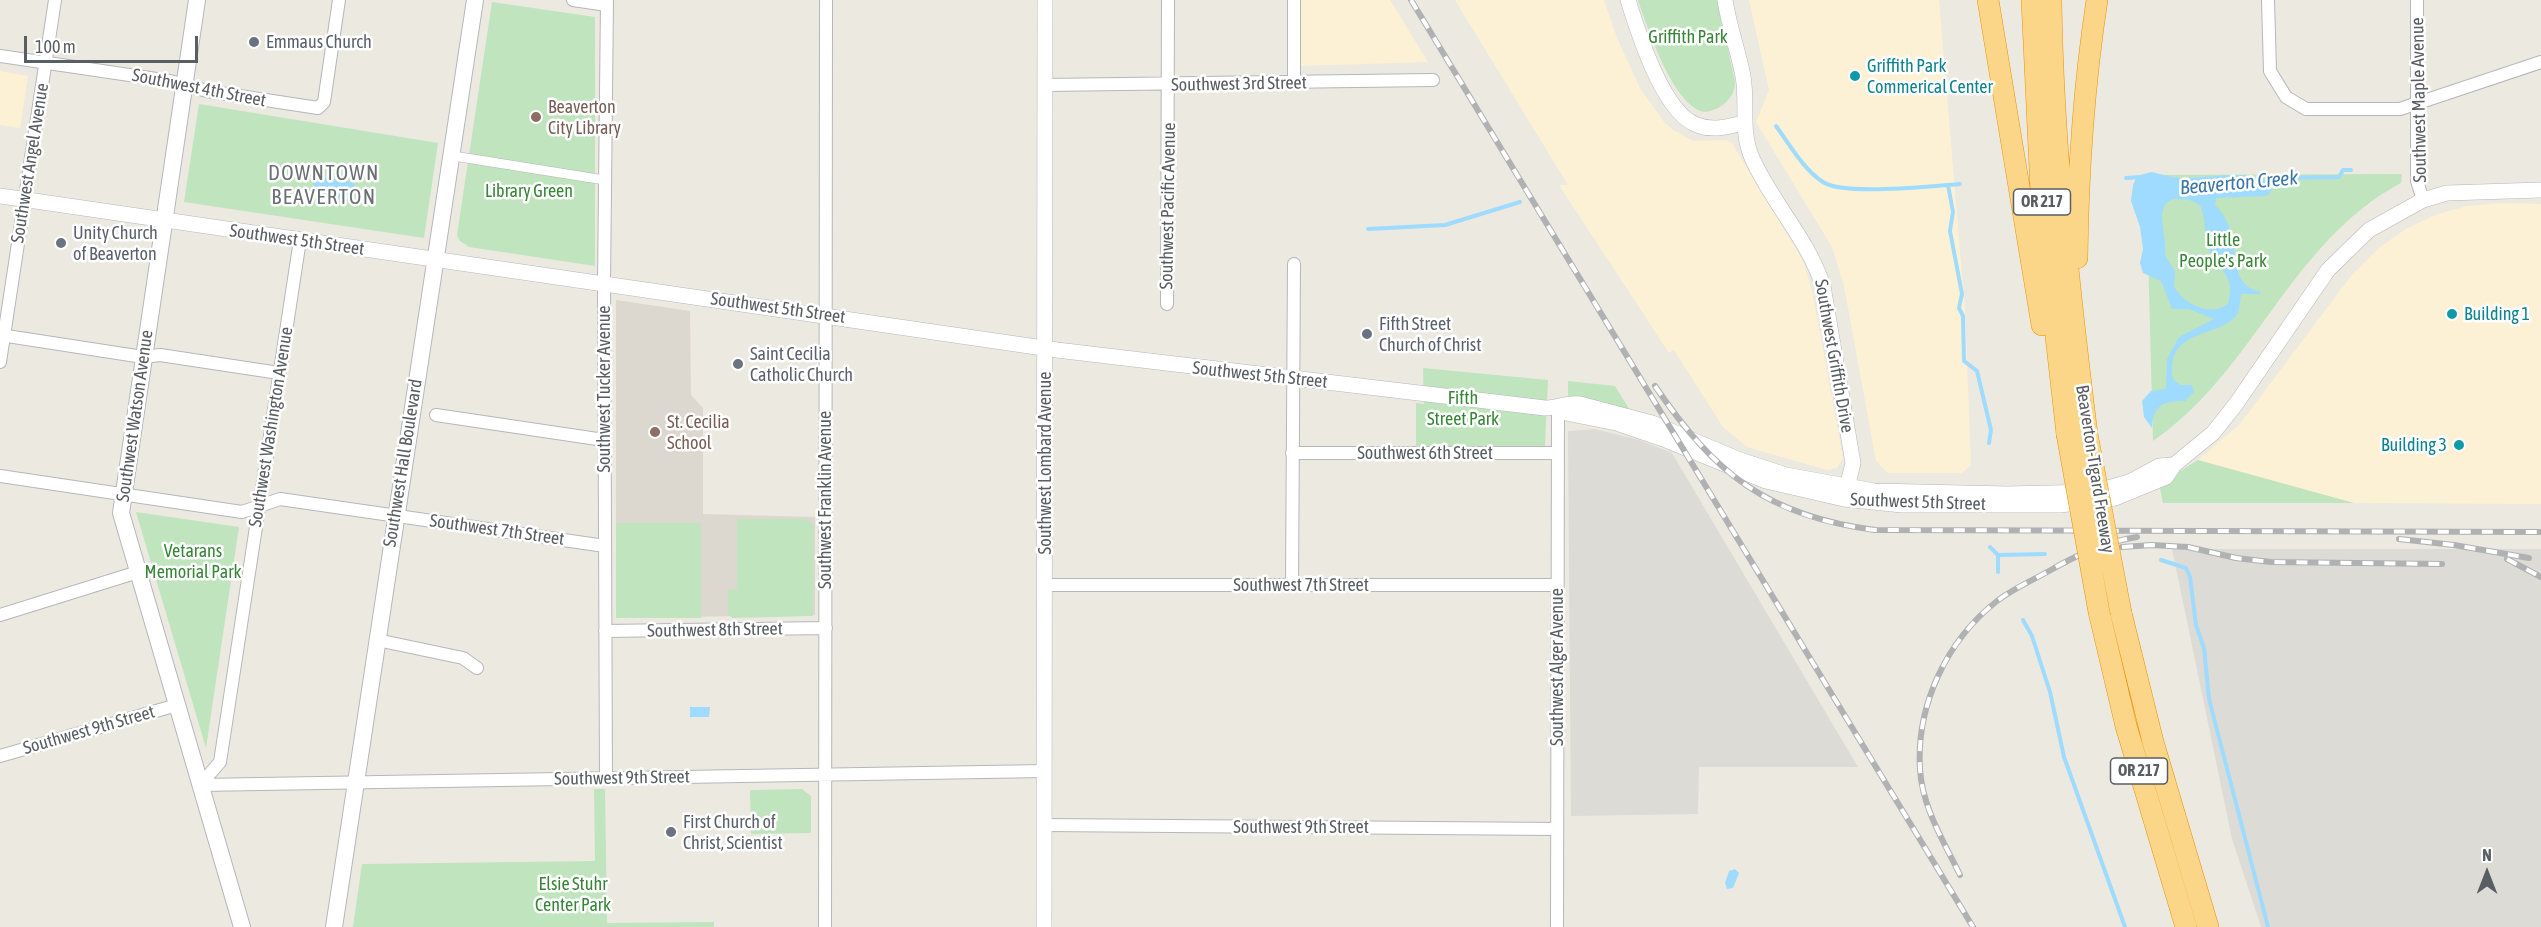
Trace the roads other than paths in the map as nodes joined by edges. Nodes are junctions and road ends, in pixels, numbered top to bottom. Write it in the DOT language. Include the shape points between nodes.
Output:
graph roads {
  1 [pos="55,0"];
  2 [pos="197,0"];
  3 [pos="339,0"];
  4 [pos="475,0"];
  5 [pos="573,0"];
  6 [pos="826,0"];
  7 [pos="1045,0"];
  8 [pos="1168,0"];
  9 [pos="1294,0"];
  10 [pos="1628,0"];
  11 [pos="1725,0"];
  12 [pos="1988,0"];
  13 [pos="2032,0"];
  14 [pos="2051,0"];
  15 [pos="2097,0"];
  16 [pos="2268,0"];
  17 [pos="2417,0"];
  18 [pos="607,2"];
  19 [pos="0,56"];
  20 [pos="2541,62"];
  21 [pos="46,63"];
  22 [pos="1433,81"];
  23 [pos="1294,82"];
  24 [pos="184,85"];
  25 [pos="1045,85"];
  26 [pos="1169,85"];
  27 [pos="2417,103"];
  28 [pos="1743,123"];
  29 [pos="460,157"];
  30 [pos="598,179"];
  31 [pos="2541,190"];
  32 [pos="0,196"];
  33 [pos="23,200"];
  34 [pos="2423,200"];
  35 [pos="164,221"];
  36 [pos="300,240"];
  37 [pos="434,260"];
  38 [pos="1294,264"];
  39 [pos="604,284"];
  40 [pos="2068,284"];
  41 [pos="1167,304"];
  42 [pos="824,315"];
  43 [pos="2,336"];
  44 [pos="1045,348"];
  45 [pos="143,357"];
  46 [pos="0,362"];
  47 [pos="279,373"];
  48 [pos="1292,379"];
  49 [pos="2062,404"];
  50 [pos="1558,408"];
  51 [pos="436,415"];
  52 [pos="2077,434"];
  53 [pos="604,440"];
  54 [pos="1292,453"];
  55 [pos="1558,453"];
  56 [pos="0,476"];
  57 [pos="1845,493"];
  58 [pos="122,494"];
  59 [pos="259,506"];
  60 [pos="395,515"];
  61 [pos="604,546"];
  62 [pos="138,572"];
  63 [pos="1044,585"];
  64 [pos="1292,585"];
  65 [pos="1557,585"];
  66 [pos="0,615"];
  67 [pos="826,628"];
  68 [pos="604,632"];
  69 [pos="377,640"];
  70 [pos="477,668"];
  71 [pos="177,705"];
  72 [pos="0,756"];
  73 [pos="1044,771"];
  74 [pos="825,776"];
  75 [pos="606,778"];
  76 [pos="355,783"];
  77 [pos="200,785"];
  78 [pos="1044,825"];
  79 [pos="1557,829"];
  80 [pos="239,926"];
  81 [pos="334,927"];
  82 [pos="825,927"];
  83 [pos="1044,927"];
  84 [pos="1557,927"];
  85 [pos="2186,927"];
  86 [pos="2208,927"];
  1 -- 21 [label="street, Southwest Angel Avenue"];
  2 -- 24 [label="main road, Southwest Watson Avenue"];
  3 -- 24 [label="street, Southwest 4th Street" via="324,102 318,108"];
  4 -- 37 [label="main road, Southwest Hall Boulevard"];
  5 -- 18 [label="street"];
  6 -- 42 [label="street, Southwest Franklin Avenue"];
  7 -- 25 [label="street, Southwest Lombard Avenue"];
  8 -- 26 [label="street, Southwest Pacific Avenue"];
  9 -- 23 [label="street"];
  10 -- 28 [label="street" via="1646,54 1681,114 1704,127"];
  11 -- 28 [label="street, Southwest Griffith Drive" via="1743,78"];
  12 -- 49 [label="highway" via="2048,362"];
  13 -- 49 [label="highway, Beaverton-Tigard Freeway / OR 217" via="2042,212"];
  14 -- 40 [label="highway, Beaverton-Tigard Freeway / OR 217"];
  15 -- 40 [label="highway" via="2080,165 2077,261"];
  16 -- 27 [label="street" via="2271,71 2286,97 2306,109 2400,109"];
  17 -- 27 [label="street, Southwest Maple Avenue"];
  18 -- 39 [label="street, Southwest Tucker Avenue"];
  19 -- 21 [label="street, Southwest 4th Street"];
  20 -- 27 [label="street"];
  21 -- 24 [label="street, Southwest 4th Street"];
  21 -- 33 [label="street, Southwest Angel Avenue"];
  22 -- 23 [label="street, Southwest 3rd Street"];
  23 -- 26 [label="street, Southwest 3rd Street"];
  24 -- 35 [label="main road, Southwest Watson Avenue"];
  25 -- 26 [label="street, Southwest 3rd Street"];
  25 -- 44 [label="street, Southwest Lombard Avenue"];
  26 -- 41 [label="street, Southwest Pacific Avenue"];
  27 -- 34 [label="street, Southwest Maple Avenue" via="2418,181"];
  28 -- 57 [label="street, Southwest Griffith Drive" via="1752,157 1814,259 1823,286 1853,463"];
  29 -- 30 [label="street"];
  31 -- 34 [label="street, Southwest 5th Street" via="2478,190"];
  32 -- 33 [label="street, Southwest 5th Street"];
  33 -- 35 [label="street, Southwest 5th Street"];
  33 -- 43 [label="street, Southwest Angel Avenue"];
  34 -- 57 [label="street, Southwest 5th Street" via="2380,222 2338,258 2224,421 2174,465 2166,477 2132,492 2078,504 1902,505"];
  35 -- 36 [label="street, Southwest 5th Street"];
  35 -- 45 [label="main road, Southwest Watson Avenue"];
  36 -- 37 [label="street, Southwest 5th Street"];
  36 -- 47 [label="street, Southwest Washington Avenue"];
  37 -- 39 [label="street, Southwest 5th Street"];
  37 -- 60 [label="main road, Southwest Hall Boulevard"];
  38 -- 48 [label="street"];
  39 -- 42 [label="street, Southwest 5th Street"];
  39 -- 53 [label="street, Southwest Tucker Avenue"];
  40 -- 52 [label="highway, Beaverton-Tigard Freeway / OR 217"];
  42 -- 44 [label="street, Southwest 5th Street"];
  42 -- 67 [label="street, Southwest Franklin Avenue"];
  43 -- 45 [label="street"];
  43 -- 46 [label="street, Southwest Angel Avenue"];
  44 -- 48 [label="street, Southwest 5th Street"];
  44 -- 63 [label="street, Southwest Lombard Avenue"];
  45 -- 47 [label="street" via="160,355"];
  45 -- 58 [label="main road, Southwest Watson Avenue"];
  47 -- 59 [label="street, Southwest Washington Avenue"];
  48 -- 50 [label="street, Southwest 5th Street"];
  48 -- 54 [label="street"];
  49 -- 52 [label="highway, Beaverton-Tigard Freeway / OR 217"];
  50 -- 55 [label="street, Southwest Alger Avenue"];
  50 -- 57 [label="street, Southwest 5th Street" via="1647,434 1767,481"];
  51 -- 53 [label="street"];
  52 -- 85 [label="highway, Beaverton-Tigard Freeway / OR 217, bridge" via="2099,612 2129,738"];
  52 -- 86 [label="highway, Beaverton-Tigard Freeway / OR 217, bridge" via="2153,742"];
  53 -- 61 [label="street, Southwest Tucker Avenue"];
  54 -- 55 [label="street, Southwest 6th Street"];
  54 -- 64 [label="street"];
  55 -- 65 [label="street, Southwest Alger Avenue"];
  56 -- 58 [label="street, Southwest 7th Street"];
  58 -- 59 [label="street, Southwest 7th Street" via="242,512"];
  58 -- 62 [label="main road, Southwest Watson Avenue" via="121,513"];
  59 -- 60 [label="street, Southwest 7th Street" via="279,499"];
  59 -- 77 [label="street, Southwest Washington Avenue" via="220,762"];
  60 -- 61 [label="street, Southwest 7th Street"];
  60 -- 69 [label="main road, Southwest Hall Boulevard"];
  61 -- 68 [label="street, Southwest Tucker Avenue"];
  62 -- 66 [label="street"];
  62 -- 71 [label="main road, Southwest Watson Avenue"];
  63 -- 64 [label="street, Southwest 7th Street"];
  63 -- 73 [label="street, Southwest Lombard Avenue"];
  64 -- 65 [label="street, Southwest 7th Street"];
  65 -- 79 [label="street, Southwest Alger Avenue"];
  67 -- 68 [label="street, Southwest 8th Street"];
  67 -- 74 [label="street, Southwest Franklin Avenue"];
  68 -- 75 [label="street, Southwest Tucker Avenue"];
  69 -- 70 [label="street" via="463,657"];
  69 -- 76 [label="main road, Southwest Hall Boulevard"];
  71 -- 72 [label="street, Southwest 9th Street"];
  71 -- 77 [label="main road, Southwest Watson Avenue"];
  73 -- 74 [label="street, Southwest 9th Street"];
  73 -- 78 [label="street, Southwest Lombard Avenue"];
  74 -- 75 [label="street, Southwest 9th Street"];
  74 -- 82 [label="street, Southwest Franklin Avenue"];
  75 -- 76 [label="street, Southwest 9th Street"];
  76 -- 77 [label="street, Southwest 9th Street"];
  76 -- 81 [label="main road, Southwest Hall Boulevard"];
  77 -- 80 [label="main road, Southwest Watson Avenue"];
  78 -- 79 [label="street, Southwest 9th Street"];
  78 -- 83 [label="street, Southwest Lombard Avenue"];
  79 -- 84 [label="street, Southwest Alger Avenue"];
}
